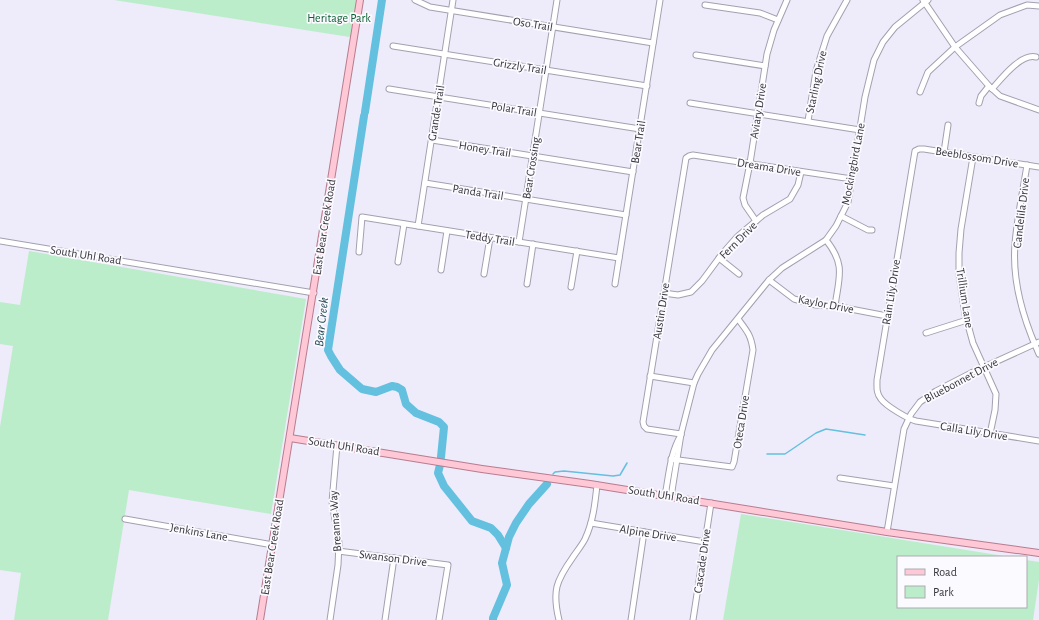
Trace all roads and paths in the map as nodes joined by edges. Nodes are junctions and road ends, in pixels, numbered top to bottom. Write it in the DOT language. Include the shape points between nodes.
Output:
graph roads {
  1 [pos="360,0"];
  2 [pos="415,0"];
  3 [pos="453,0"];
  4 [pos="557,0"];
  5 [pos="660,0"];
  6 [pos="787,0"];
  7 [pos="847,0"];
  8 [pos="925,1"];
  9 [pos="705,5"];
  10 [pos="1039,6"];
  11 [pos="452,11"];
  12 [pos="778,20"];
  13 [pos="553,27"];
  14 [pos="653,43"];
  15 [pos="393,46"];
  16 [pos="955,47"];
  17 [pos="445,54"];
  18 [pos="696,55"];
  19 [pos="1036,57"];
  20 [pos="765,66"];
  21 [pos="546,70"];
  22 [pos="646,86"];
  23 [pos="991,87"];
  24 [pos="388,89"];
  25 [pos="920,92"];
  26 [pos="438,97"];
  27 [pos="690,103"];
  28 [pos="979,103"];
  29 [pos="1039,110"];
  30 [pos="539,113"];
  31 [pos="757,113"];
  32 [pos="808,121"];
  33 [pos="948,125"];
  34 [pos="640,129"];
  35 [pos="860,130"];
  36 [pos="432,140"];
  37 [pos="915,151"];
  38 [pos="944,152"];
  39 [pos="532,156"];
  40 [pos="973,157"];
  41 [pos="686,158"];
  42 [pos="750,164"];
  43 [pos="1027,165"];
  44 [pos="1039,167"];
  45 [pos="633,172"];
  46 [pos="801,172"];
  47 [pos="852,179"];
  48 [pos="426,183"];
  49 [pos="526,199"];
  50 [pos="626,215"];
  51 [pos="841,216"];
  52 [pos="756,221"];
  53 [pos="404,224"];
  54 [pos="418,226"];
  55 [pos="872,230"];
  56 [pos="447,231"];
  57 [pos="490,238"];
  58 [pos="826,240"];
  59 [pos="0,241"];
  60 [pos="519,242"];
  61 [pos="533,244"];
  62 [pos="577,251"];
  63 [pos="359,252"];
  64 [pos="619,258"];
  65 [pos="719,258"];
  66 [pos="398,262"];
  67 [pos="441,270"];
  68 [pos="484,274"];
  69 [pos="739,274"];
  70 [pos="770,280"];
  71 [pos="527,284"];
  72 [pos="615,284"];
  73 [pos="571,287"];
  74 [pos="314,293"];
  75 [pos="664,293"];
  76 [pos="835,306"];
  77 [pos="887,316"];
  78 [pos="738,320"];
  79 [pos="966,320"];
  80 [pos="926,333"];
  81 [pos="1037,343"];
  82 [pos="1039,354"];
  83 [pos="984,367"];
  84 [pos="650,376"];
  85 [pos="694,383"];
  86 [pos="908,419"];
  87 [pos="682,434"];
  88 [pos="990,434"];
  89 [pos="290,438"];
  90 [pos="1039,441"];
  91 [pos="337,445"];
  92 [pos="674,459"];
  93 [pos="840,478"];
  94 [pos="597,485"];
  95 [pos="894,486"];
  96 [pos="668,496"];
  97 [pos="711,503"];
  98 [pos="125,519"];
  99 [pos="591,523"];
  100 [pos="644,532"];
  101 [pos="887,532"];
  102 [pos="705,542"];
  103 [pos="273,545"];
  104 [pos="338,551"];
  105 [pos="1039,553"];
  106 [pos="394,558"];
  107 [pos="260,620"];
  108 [pos="330,620"];
  109 [pos="385,620"];
  110 [pos="439,620"];
  111 [pos="559,620"];
  112 [pos="631,620"];
  113 [pos="693,620"];
  1 -- 74 [label="main road, East Bear Creek Road"];
  2 -- 11 [label="street, Oso Trail" via="430,7"];
  3 -- 11 [label="street, Grande Trail"];
  4 -- 13 [label="street, Bear Crossing"];
  5 -- 14 [label="street, Bear Trail"];
  6 -- 12 [label="street, Aviary Drive"];
  7 -- 32 [label="street, Starling Drive" via="827,36 816,70"];
  8 -- 16 [label="street"];
  8 -- 35 [label="street, Mockingbird Lane" via="895,26 883,42 874,60"];
  9 -- 12 [label="street" via="760,13"];
  10 -- 16 [label="street" via="1027,5 1000,15"];
  11 -- 13 [label="street, Oso Trail"];
  11 -- 17 [label="street, Grande Trail"];
  12 -- 20 [label="street, Aviary Drive" via="766,54"];
  13 -- 14 [label="street, Oso Trail"];
  13 -- 21 [label="street, Bear Crossing"];
  14 -- 22 [label="street, Bear Trail"];
  15 -- 17 [label="street, Grizzly Trail"];
  16 -- 23 [label="street"];
  16 -- 25 [label="street" via="928,72"];
  17 -- 21 [label="street, Grizzly Trail"];
  17 -- 26 [label="street, Grande Trail"];
  18 -- 20 [label="street"];
  19 -- 23 [label="street" via="1024,59"];
  20 -- 31 [label="street, Aviary Drive"];
  21 -- 22 [label="street, Grizzly Trail"];
  21 -- 30 [label="street, Bear Crossing"];
  22 -- 34 [label="street, Bear Trail"];
  23 -- 28 [label="street" via="980,96"];
  23 -- 29 [label="street" via="1000,96"];
  24 -- 26 [label="street, Polar Trail"];
  26 -- 30 [label="street, Polar Trail"];
  26 -- 36 [label="street, Grande Trail"];
  27 -- 31 [label="street"];
  30 -- 34 [label="street, Polar Trail"];
  30 -- 39 [label="street, Bear Crossing"];
  31 -- 32 [label="street"];
  31 -- 42 [label="street, Aviary Drive"];
  32 -- 35 [label="street"];
  33 -- 38 [label="street"];
  34 -- 45 [label="street, Bear Trail"];
  35 -- 47 [label="street, Mockingbird Lane"];
  36 -- 39 [label="street, Honey Trail"];
  36 -- 48 [label="street, Grande Trail"];
  37 -- 38 [label="street, Beeblossom Drive" via="919,149"];
  37 -- 77 [label="street, Rain Lily Drive"];
  38 -- 40 [label="street, Beeblossom Drive"];
  39 -- 45 [label="street, Honey Trail"];
  39 -- 49 [label="street, Bear Crossing"];
  40 -- 43 [label="street, Beeblossom Drive"];
  40 -- 79 [label="street, Trillium Lane" via="959,253 959,274"];
  41 -- 42 [label="street, Dreama Drive" via="693,155"];
  41 -- 75 [label="street, Austin Drive"];
  42 -- 46 [label="street, Dreama Drive"];
  42 -- 52 [label="street, Aviary Drive" via="743,198"];
  43 -- 44 [label="street, Beeblossom Drive"];
  43 -- 81 [label="street, Candelila Drive" via="1015,245 1016,279 1019,299"];
  45 -- 50 [label="street, Bear Trail"];
  46 -- 47 [label="street, Dreama Drive"];
  46 -- 52 [label="street, Fern Drive" via="798,185 790,199"];
  47 -- 51 [label="street, Mockingbird Lane" via="848,202"];
  48 -- 49 [label="street, Panda Trail"];
  48 -- 54 [label="street, Grande Trail"];
  49 -- 50 [label="street, Panda Trail"];
  49 -- 60 [label="street, Bear Crossing"];
  50 -- 64 [label="street, Bear Trail"];
  51 -- 55 [label="street"];
  51 -- 58 [label="street, Mockingbird Lane"];
  52 -- 65 [label="street, Fern Drive" via="737,237"];
  53 -- 54 [label="street, Teddy Trail"];
  53 -- 63 [label="street, Teddy Trail" via="362,217"];
  53 -- 66 [label="street"];
  54 -- 56 [label="street, Teddy Trail"];
  56 -- 57 [label="street, Teddy Trail"];
  56 -- 67 [label="street"];
  57 -- 60 [label="street, Teddy Trail"];
  57 -- 68 [label="street"];
  58 -- 70 [label="street, Mockingbird Lane" via="782,268"];
  58 -- 76 [label="street" via="839,260"];
  59 -- 74 [label="street, South Uhl Road"];
  60 -- 61 [label="street, Teddy Trail"];
  61 -- 62 [label="street, Teddy Trail"];
  61 -- 71 [label="street"];
  62 -- 64 [label="street, Teddy Trail"];
  62 -- 73 [label="street"];
  64 -- 72 [label="street, Bear Trail"];
  65 -- 69 [label="street"];
  65 -- 75 [label="street, Fern Drive" via="691,292 678,295"];
  70 -- 76 [label="street, Kaylor Drive" via="794,300"];
  70 -- 78 [label="street, Mockingbird Lane"];
  74 -- 89 [label="main road, East Bear Creek Road"];
  75 -- 84 [label="street, Austin Drive"];
  76 -- 77 [label="street, Kaylor Drive"];
  77 -- 86 [label="street, Rain Lily Drive" via="876,391 881,400"];
  78 -- 85 [label="street, Mockingbird Lane" via="712,350"];
  78 -- 92 [label="street, Oteca Drive" via="752,338 753,350 732,467"];
  79 -- 80 [label="street"];
  79 -- 83 [label="street, Trillium Lane"];
  81 -- 82 [label="street, Candelila Drive"];
  81 -- 83 [label="street, Bluebonnet Drive"];
  83 -- 86 [label="street, Bluebonnet Drive" via="936,391 920,402"];
  83 -- 88 [label="street, Trillium Lane" via="996,394"];
  84 -- 85 [label="street"];
  84 -- 87 [label="street, Austin Drive" via="644,426 647,429"];
  85 -- 87 [label="street, Mockingbird Lane"];
  86 -- 88 [label="street, Calla Lily Drive"];
  86 -- 95 [label="street, Bluebonnet Drive"];
  87 -- 92 [label="street, Mockingbird Lane" via="681,445"];
  88 -- 90 [label="street, Calla Lily Drive"];
  89 -- 91 [label="main road, South Uhl Road"];
  89 -- 103 [label="main road, East Bear Creek Road"];
  91 -- 94 [label="main road, South Uhl Road"];
  91 -- 104 [label="street, Breanna Way" via="332,502"];
  92 -- 96 [label="street, Mockingbird Lane"];
  93 -- 95 [label="street"];
  94 -- 96 [label="main road, South Uhl Road"];
  94 -- 99 [label="street"];
  95 -- 101 [label="street, Bluebonnet Drive"];
  96 -- 97 [label="main road, South Uhl Road"];
  97 -- 101 [label="main road, South Uhl Road"];
  97 -- 102 [label="street, Cascade Drive"];
  98 -- 103 [label="street, Jenkins Lane"];
  99 -- 100 [label="street, Alpine Drive"];
  99 -- 111 [label="street" via="584,540 557,582 555,599"];
  100 -- 102 [label="street, Alpine Drive"];
  100 -- 112 [label="street"];
  101 -- 105 [label="main road, South Uhl Road"];
  102 -- 113 [label="street, Cascade Drive"];
  103 -- 107 [label="main road, East Bear Creek Road"];
  104 -- 106 [label="street, Swanson Drive"];
  104 -- 108 [label="street, Breanna Way"];
  106 -- 109 [label="street"];
  106 -- 110 [label="street, Swanson Drive" via="448,565"];
}
